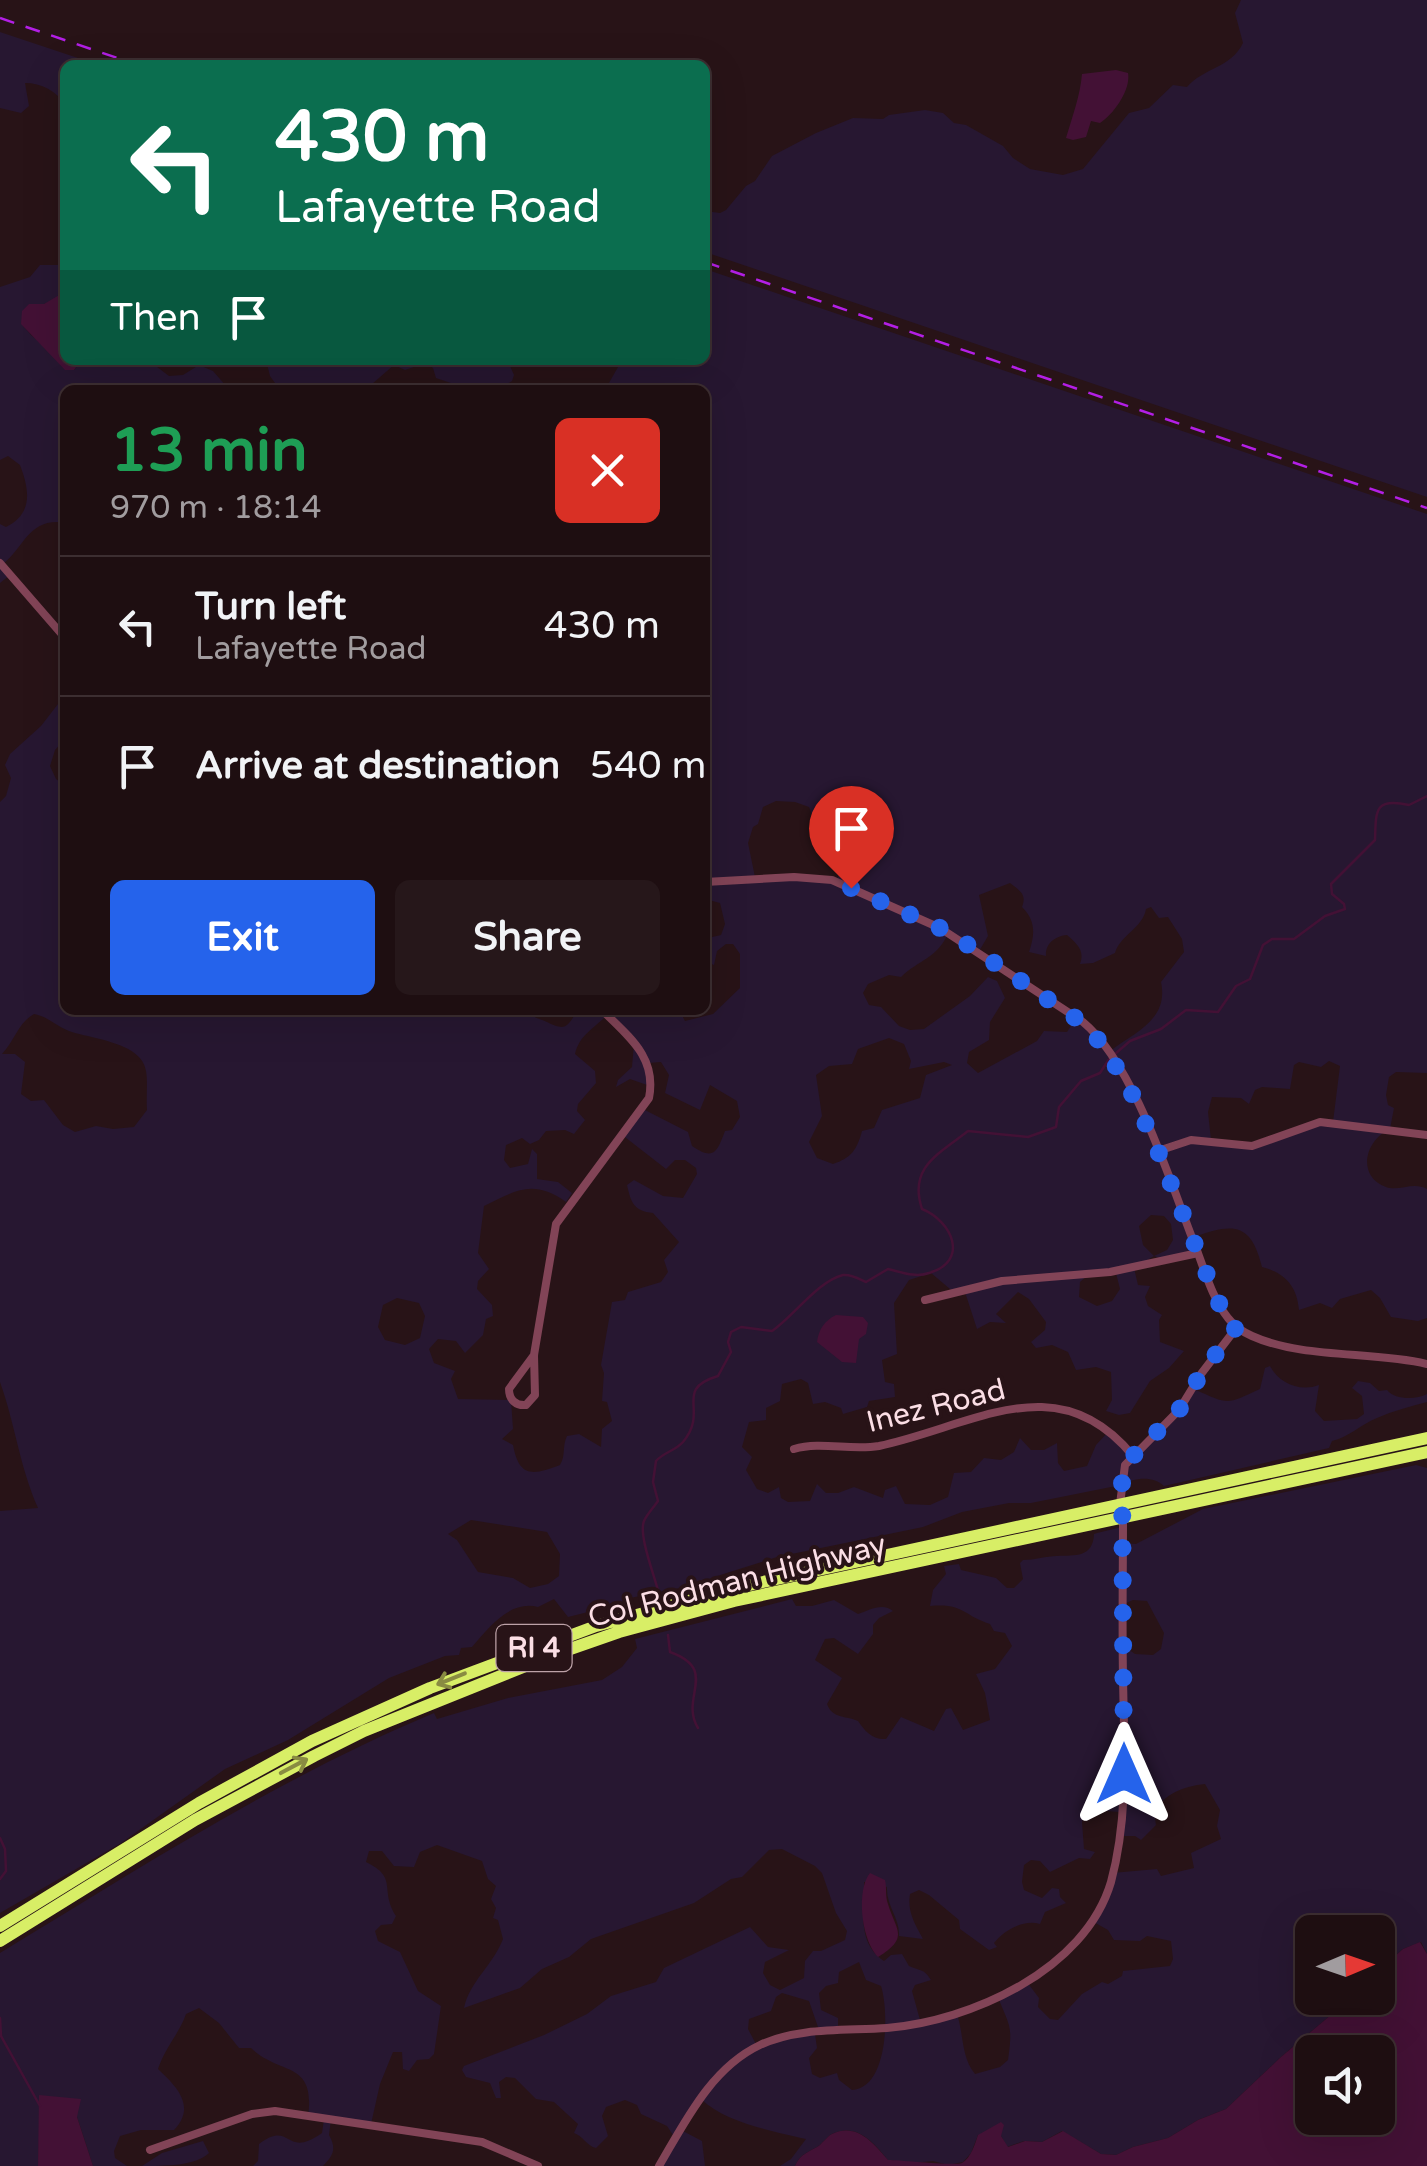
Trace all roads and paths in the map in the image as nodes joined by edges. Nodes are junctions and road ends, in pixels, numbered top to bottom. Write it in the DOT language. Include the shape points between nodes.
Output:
graph roads {
  1 [pos="0,563"];
  2 [pos="60,632"];
  3 [pos="710,882"];
  4 [pos="607,1015"];
  5 [pos="1427,1135"];
  6 [pos="1158,1151"];
  7 [pos="1198,1253"];
  8 [pos="926,1300"];
  9 [pos="1237,1326"];
  10 [pos="534,1354"];
  11 [pos="1427,1364"];
  12 [pos="1427,1438"];
  13 [pos="794,1449"];
  14 [pos="1427,1452"];
  15 [pos="1133,1456"];
  16 [pos="1121,1510"];
  17 [pos="0,1926"];
  18 [pos="0,1941"];
  19 [pos="150,2150"];
  20 [pos="538,2166"];
  21 [pos="659,2166"];
  1 -- 2 [label="street"];
  3 -- 6 [label="street" via="832,880 940,928 1090,1028 1127,1083"];
  4 -- 10 [label="street" via="648,1062 648,1098 556,1224"];
  5 -- 6 [label="street" via="1320,1122 1252,1146 1190,1140"];
  6 -- 7 [label="street"];
  7 -- 8 [label="street" via="1110,1272 1002,1281"];
  7 -- 9 [label="street"];
  9 -- 11 [label="street" via="1279,1344"];
  9 -- 15 [label="street" via="1179,1410"];
  10 -- 10 [label="street" via="536,1396 518,1404 508,1389"];
  12 -- 16 [label="highway, Col Rodman Highway / RI 4"];
  13 -- 15 [label="street, Inez Road" via="879,1446 1033,1406 1063,1407 1091,1419"];
  14 -- 16 [label="highway, Col Rodman Highway / RI 4"];
  15 -- 16 [label="street" via="1122,1474"];
  16 -- 17 [label="highway, Col Rodman Highway / RI 4, one-way" via="682,1601 495,1661 274,1761"];
  18 -- 16 [label="highway, Col Rodman Highway / RI 4, one-way" via="261,1784 364,1731 509,1671 619,1632"];
  16 -- 21 [label="street" via="1123,1809 1110,1884 1088,1926 1032,1978 972,2008 913,2024 802,2034 758,2046 712,2085"];
  19 -- 20 [label="street" via="275,2111 488,2144"];
}
